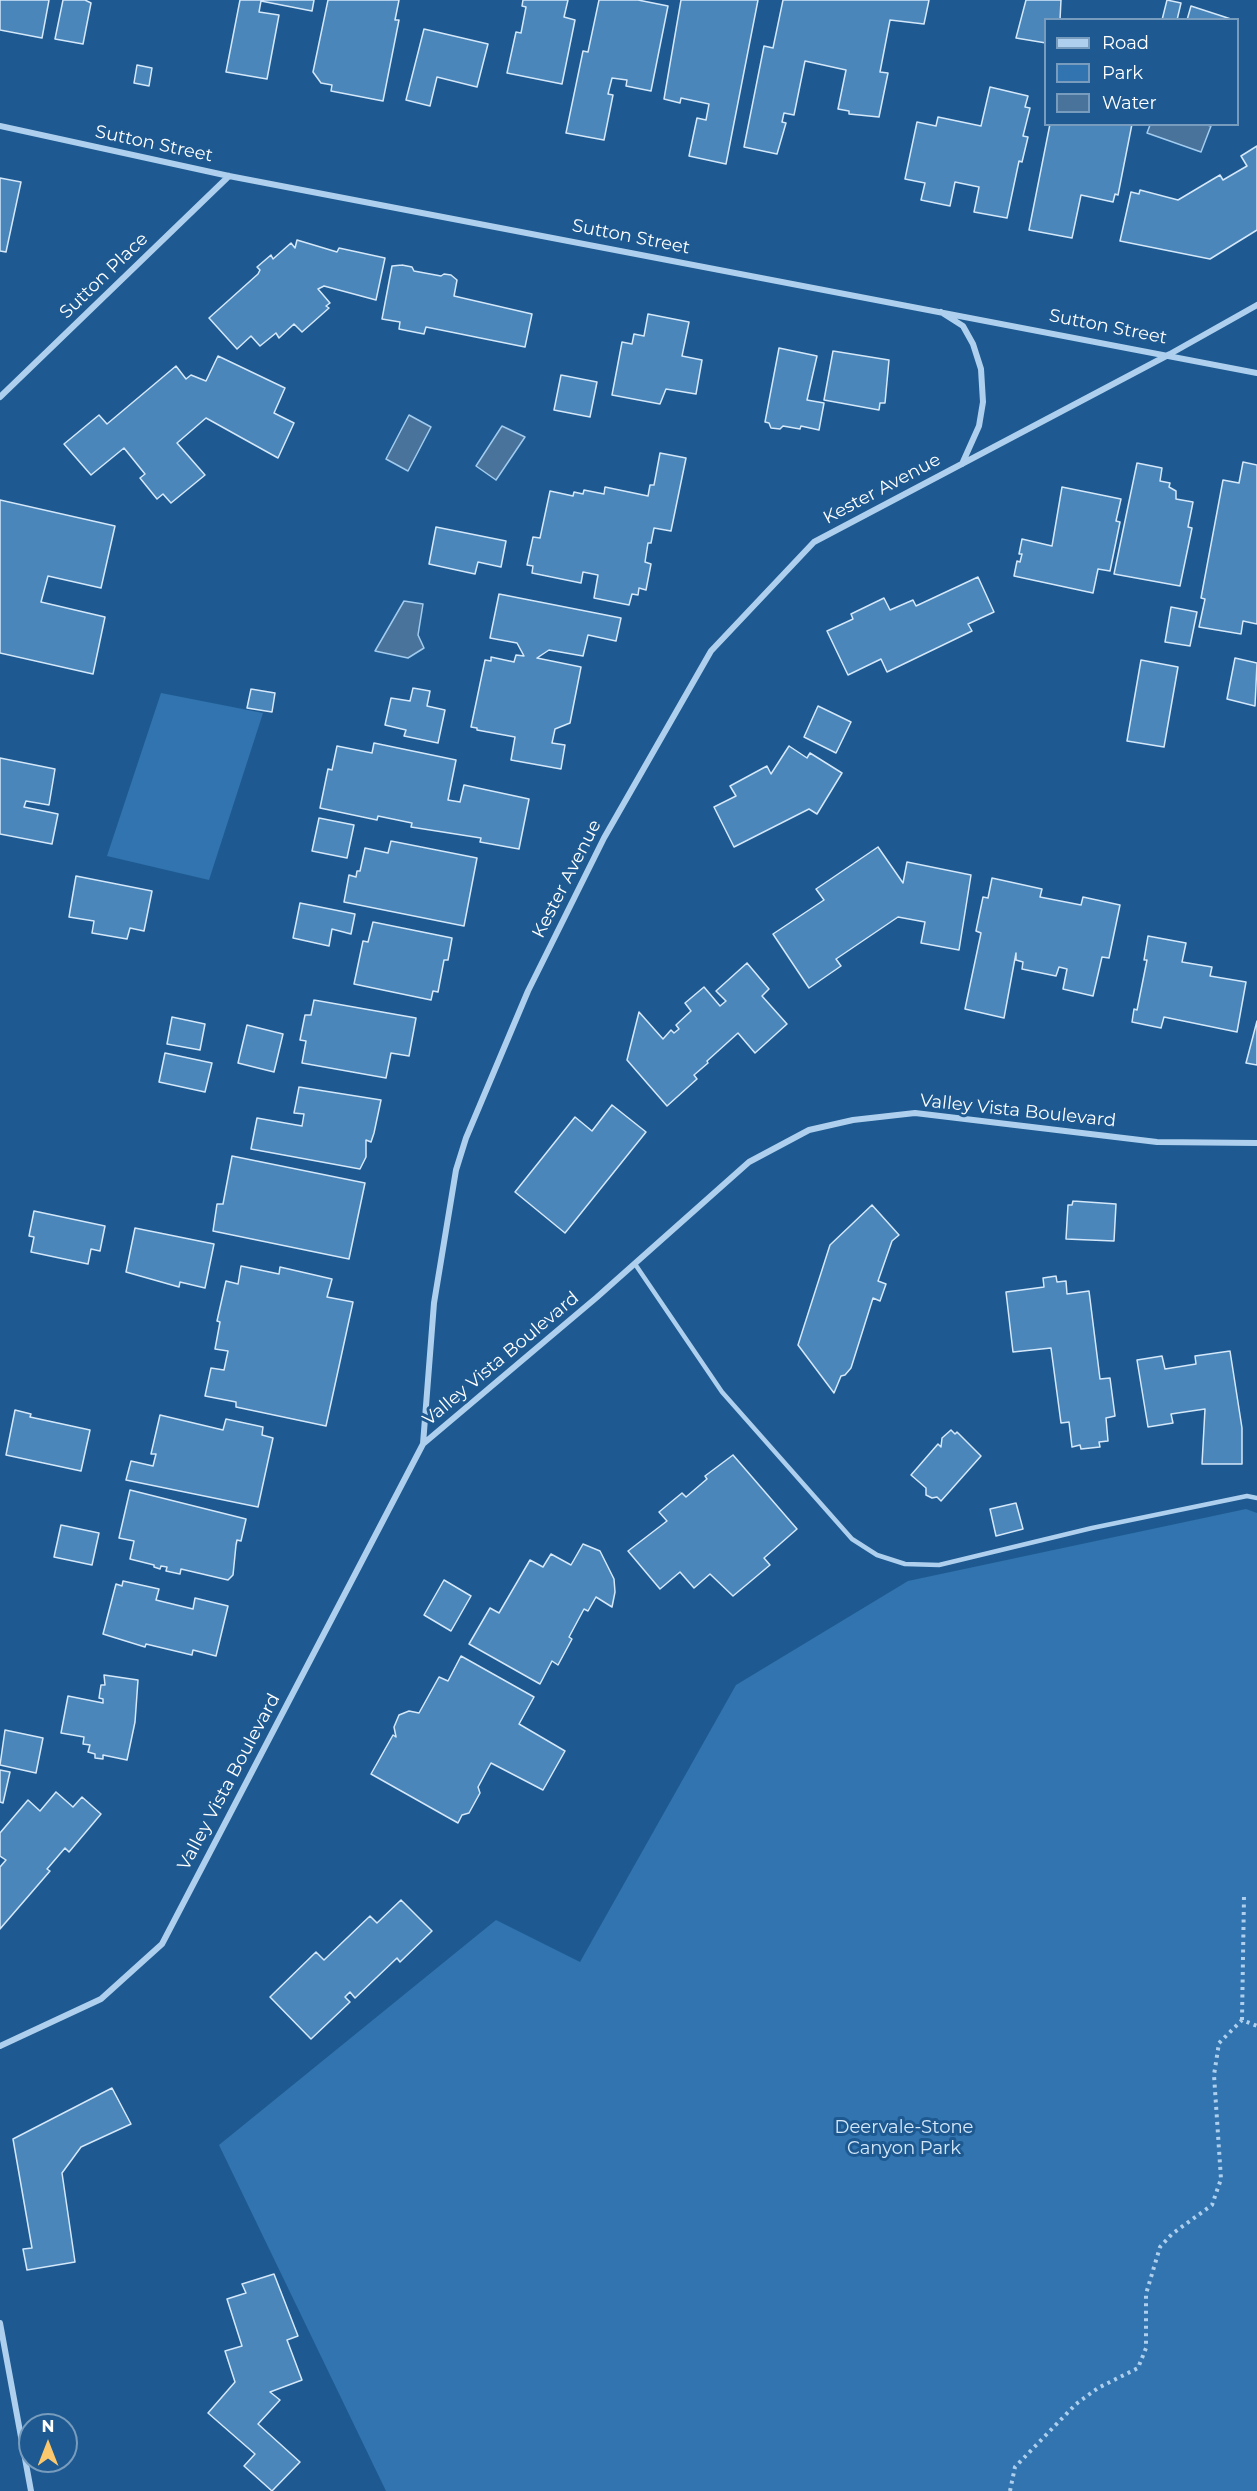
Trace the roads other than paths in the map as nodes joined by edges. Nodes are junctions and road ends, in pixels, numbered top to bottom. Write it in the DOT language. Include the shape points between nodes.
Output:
graph roads {
  1 [pos="0,126"];
  2 [pos="229,176"];
  3 [pos="1257,305"];
  4 [pos="938,310"];
  5 [pos="1170,354"];
  6 [pos="1257,373"];
  7 [pos="0,397"];
  8 [pos="962,464"];
  9 [pos="1257,1143"];
  10 [pos="635,1264"];
  11 [pos="423,1444"];
  12 [pos="1257,1498"];
  13 [pos="0,2046"];
  14 [pos="0,2323"];
  15 [pos="31,2491"];
  1 -- 2 [label="street, Sutton Street"];
  2 -- 4 [label="street, Sutton Street"];
  2 -- 7 [label="street, Sutton Place"];
  3 -- 5 [label="street, Kester Avenue"];
  4 -- 5 [label="street, Sutton Street"];
  4 -- 8 [label="street, Kester Avenue" via="963,326 981,369 983,402 979,426"];
  5 -- 6 [label="street, Sutton Street"];
  5 -- 8 [label="street, Kester Avenue"];
  8 -- 11 [label="street, Kester Avenue" via="814,542 711,651 638,775 528,991 466,1138 456,1170 434,1303"];
  9 -- 10 [label="street, Valley Vista Boulevard" via="1157,1142 915,1113 853,1120 808,1130 749,1162"];
  10 -- 11 [label="street, Valley Vista Boulevard"];
  10 -- 12 [label="lane" via="722,1392 852,1539 877,1555 905,1564 939,1565 1092,1528 1247,1496"];
  11 -- 13 [label="street, Valley Vista Boulevard" via="162,1944 101,1999"];
  14 -- 15 [label="street"];
}
